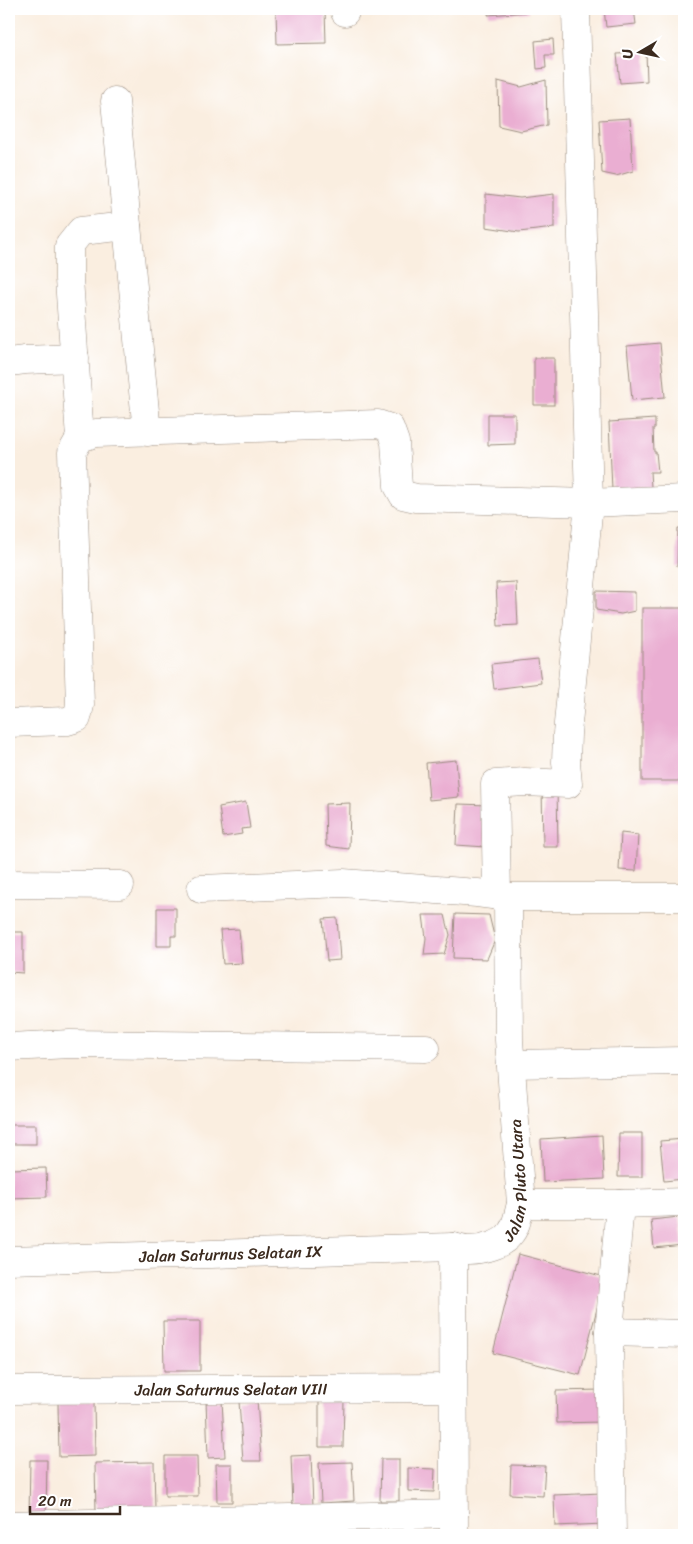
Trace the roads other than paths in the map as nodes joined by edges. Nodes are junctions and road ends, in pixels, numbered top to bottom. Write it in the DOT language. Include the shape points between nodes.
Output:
graph roads {
  1 [pos="576,9"];
  2 [pos="115,101"];
  3 [pos="127,226"];
  4 [pos="75,358"];
  5 [pos="9,362"];
  6 [pos="147,432"];
  7 [pos="80,438"];
  8 [pos="684,499"];
  9 [pos="590,503"];
  10 [pos="9,723"];
  11 [pos="9,884"];
  12 [pos="120,885"];
  13 [pos="201,889"];
  14 [pos="503,897"];
  15 [pos="684,897"];
  16 [pos="9,1047"];
  17 [pos="426,1048"];
  18 [pos="684,1061"];
  19 [pos="511,1064"];
  20 [pos="684,1202"];
  21 [pos="521,1204"];
  22 [pos="620,1204"];
  23 [pos="453,1246"];
  24 [pos="9,1260"];
  25 [pos="609,1332"];
  26 [pos="684,1334"];
  27 [pos="453,1388"];
  28 [pos="9,1390"];
  29 [pos="9,1525"];
  30 [pos="454,1525"];
  31 [pos="612,1535"];
  1 -- 9 [label="street"];
  2 -- 3 [label="street"];
  3 -- 4 [label="street" via="81,232 69,246"];
  3 -- 6 [label="street"];
  4 -- 5 [label="street"];
  4 -- 7 [label="street"];
  6 -- 7 [label="street" via="96,433"];
  6 -- 9 [label="street" via="378,424 390,428 395,442 398,486 404,495"];
  7 -- 10 [label="street" via="72,452 79,712 77,718 67,722"];
  8 -- 9 [label="street"];
  9 -- 14 [label="street, Jalan Pluto Utara" via="566,734 568,784 495,784"];
  11 -- 12 [label="street"];
  13 -- 14 [label="street" via="343,883"];
  14 -- 15 [label="street"];
  14 -- 19 [label="street, Jalan Pluto Utara"];
  16 -- 17 [label="street" via="70,1044"];
  18 -- 19 [label="street"];
  19 -- 21 [label="street, Jalan Pluto Utara"];
  20 -- 22 [label="street"];
  21 -- 22 [label="street"];
  21 -- 23 [label="street, Jalan Pluto Utara" via="516,1225 502,1241 469,1250"];
  22 -- 25 [label="street"];
  23 -- 24 [label="street, Jalan Saturnus Selatan IX"];
  23 -- 27 [label="street"];
  25 -- 26 [label="street"];
  25 -- 31 [label="street"];
  27 -- 28 [label="street, Jalan Saturnus Selatan VIII"];
  27 -- 30 [label="street"];
  29 -- 30 [label="street"];
}
